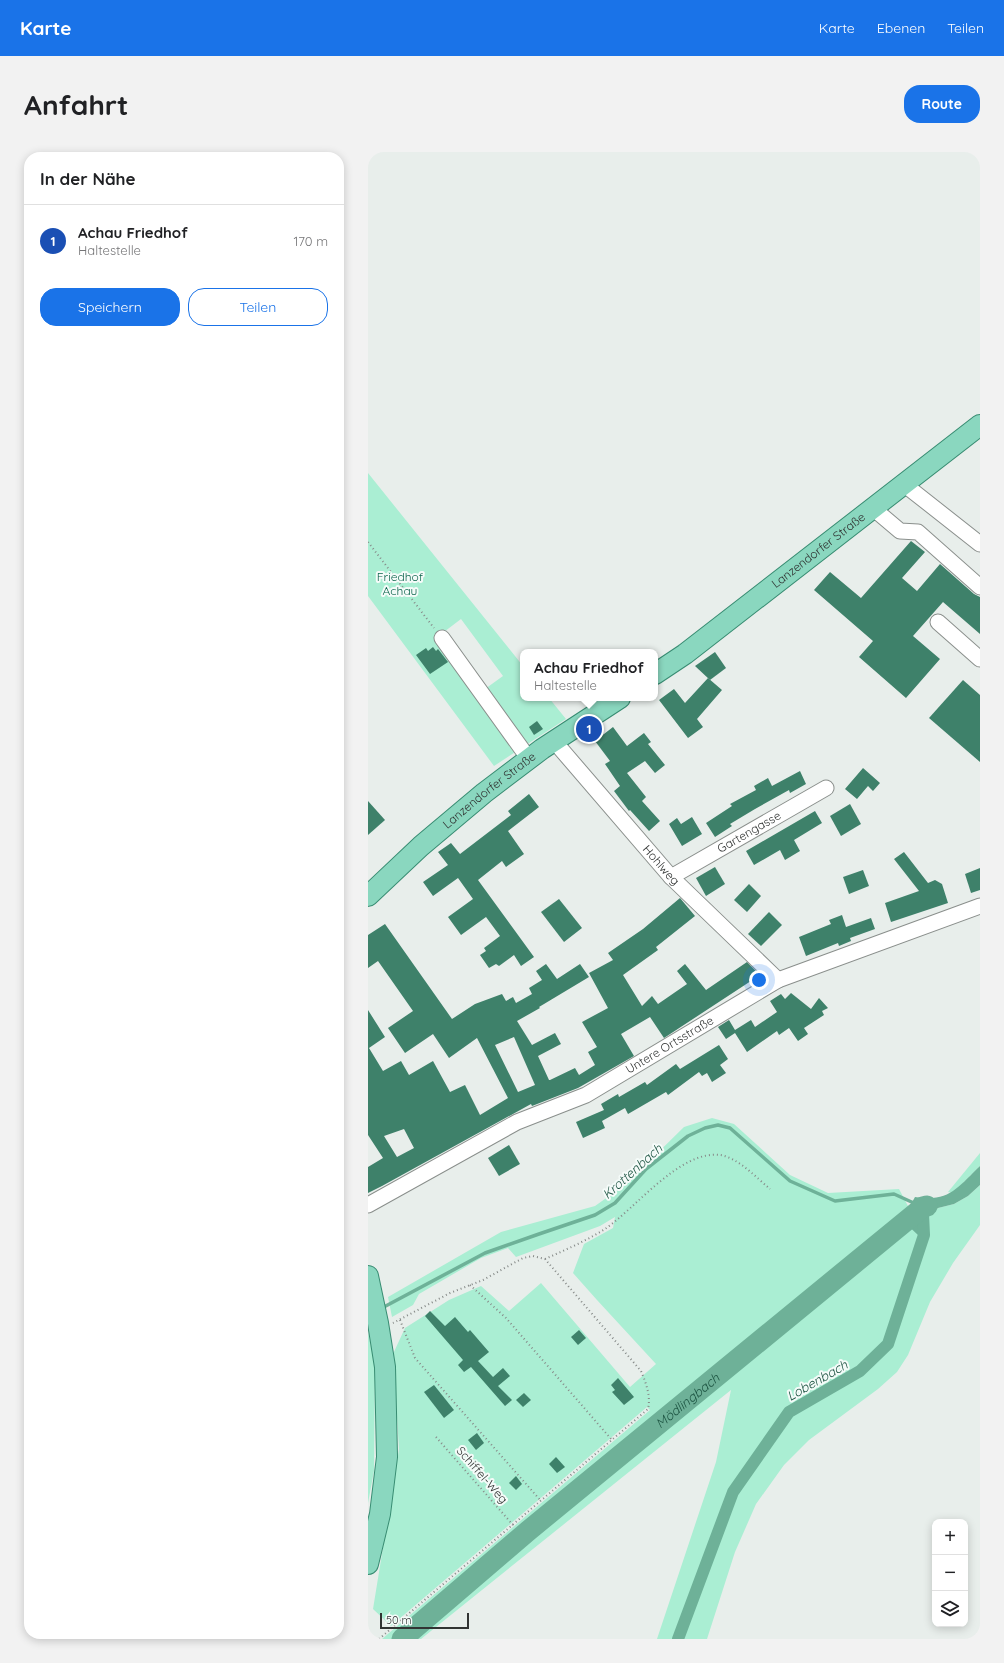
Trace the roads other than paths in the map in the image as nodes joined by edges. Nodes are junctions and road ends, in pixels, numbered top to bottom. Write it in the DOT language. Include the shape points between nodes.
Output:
graph roads {
  1 [pos="980,425"];
  2 [pos="905,484"];
  3 [pos="874,509"];
  4 [pos="980,544"];
  5 [pos="980,587"];
  6 [pos="938,622"];
  7 [pos="442,638"];
  8 [pos="980,659"];
  9 [pos="658,672"];
  10 [pos="615,701"];
  11 [pos="554,741"];
  12 [pos="529,759"];
  13 [pos="826,788"];
  14 [pos="671,876"];
  15 [pos="370,891"];
  16 [pos="980,906"];
  17 [pos="778,980"];
  18 [pos="368,1205"];
  19 [pos="368,1276"];
  20 [pos="368,1564"];
  1 -- 2 [label="main road, Lanzendorfer Straße"];
  2 -- 3 [label="main road, Lanzendorfer Straße"];
  2 -- 4 [label="street"];
  3 -- 5 [label="street" via="900,531 918,532"];
  3 -- 9 [label="main road, Lanzendorfer Straße"];
  6 -- 8 [label="street"];
  7 -- 12 [label="street"];
  10 -- 11 [label="main road, Lanzendorfer Straße"];
  11 -- 12 [label="main road, Lanzendorfer Straße"];
  11 -- 14 [label="street, Hohlweg"];
  12 -- 15 [label="main road, Lanzendorfer Straße" via="484,793"];
  13 -- 14 [label="street, Gartengasse"];
  14 -- 17 [label="street, Hohlweg"];
  16 -- 17 [label="street, Untere Ortsstraße"];
  17 -- 18 [label="street, Untere Ortsstraße" via="586,1095 517,1122"];
  19 -- 20 [label="main road" via="385,1367 387,1457 380,1514"];
}
